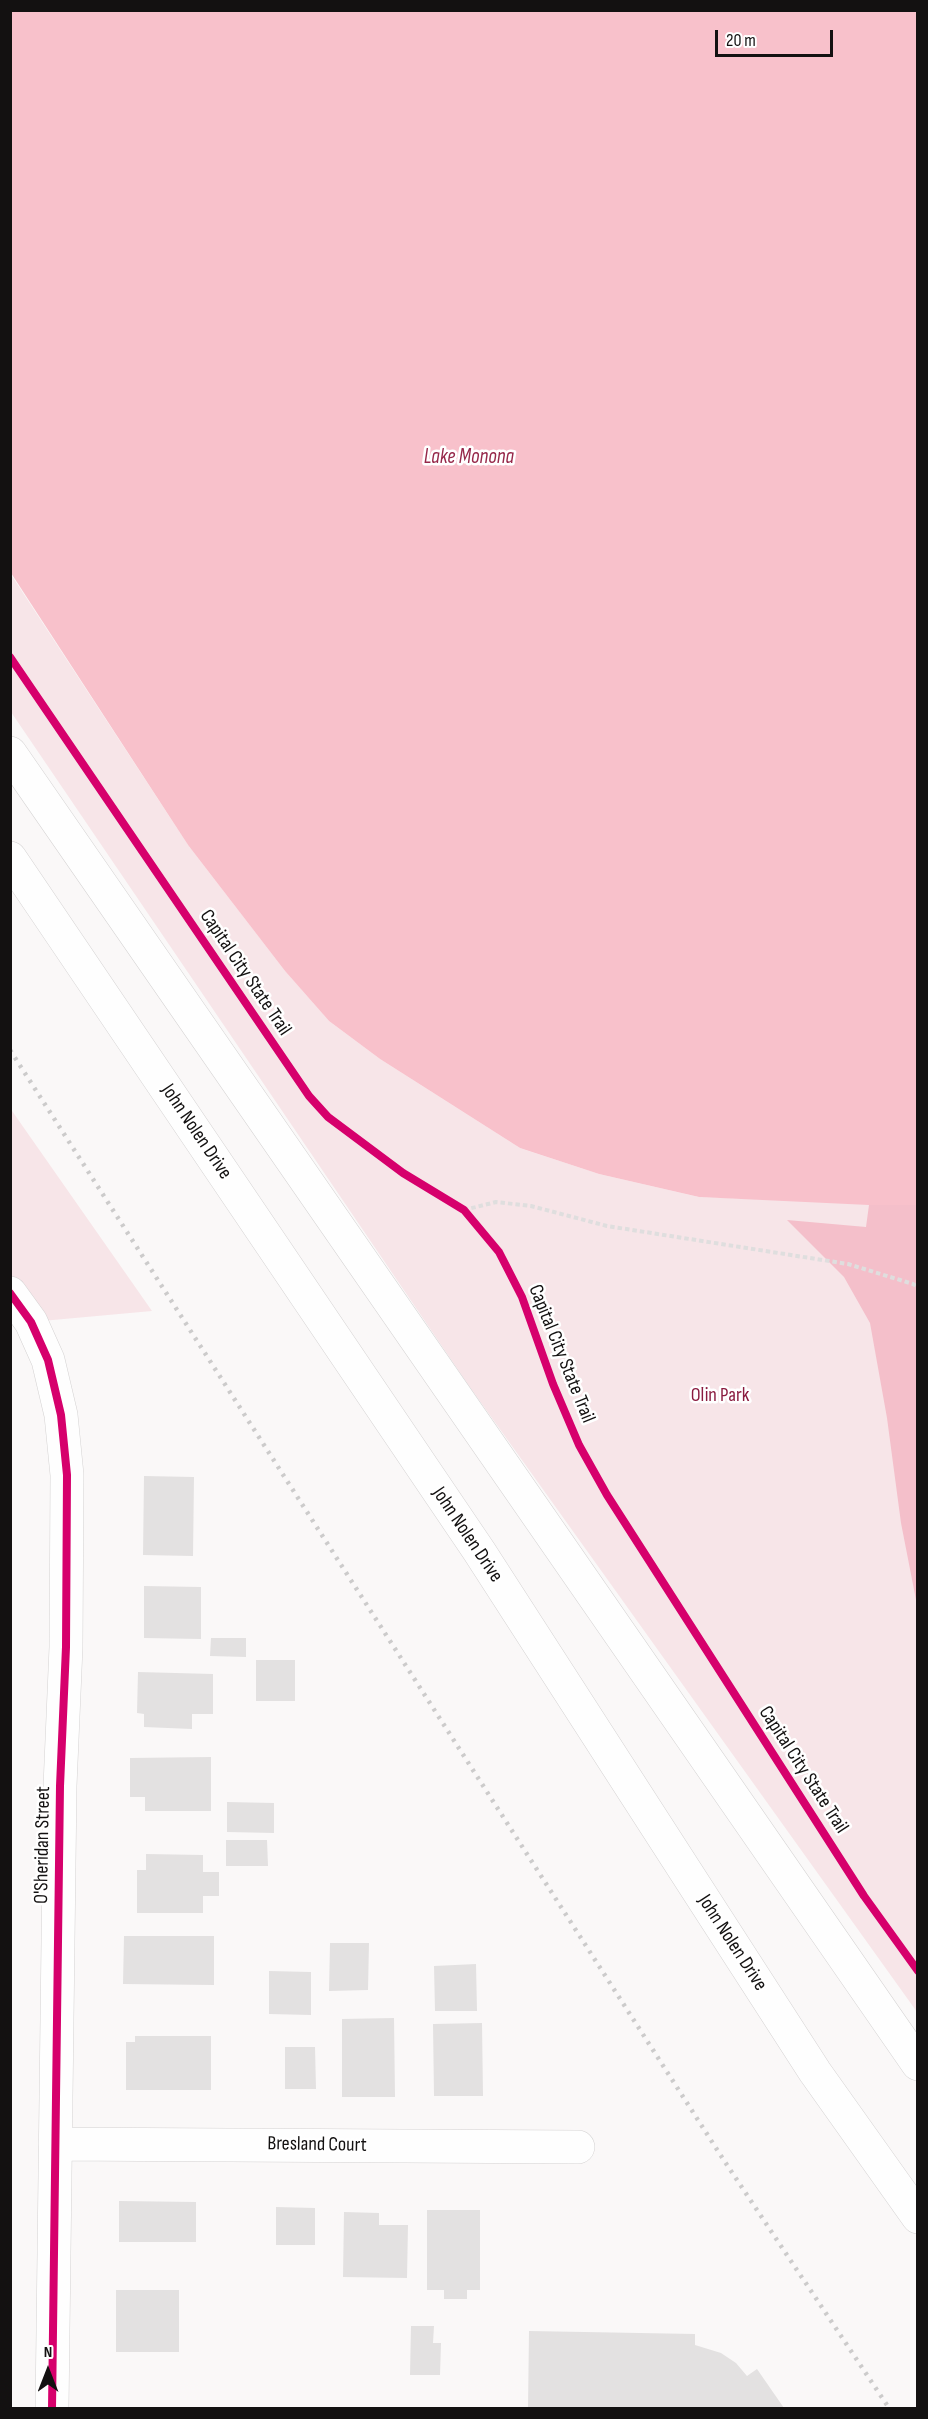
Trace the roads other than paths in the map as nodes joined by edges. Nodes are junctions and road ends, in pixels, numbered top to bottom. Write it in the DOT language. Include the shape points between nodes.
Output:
graph roads {
  1 [pos="10,753"];
  2 [pos="10,858"];
  3 [pos="10,1293"];
  4 [pos="918,2064"];
  5 [pos="55,2144"];
  6 [pos="578,2147"];
  7 [pos="918,2217"];
  8 [pos="52,2409"];
  1 -- 4 [label="main road"];
  2 -- 7 [label="main road, John Nolen Drive" via="478,1551 815,2072"];
  3 -- 5 [label="main road, O'Sheridan Street" via="31,1322 48,1360 61,1414 67,1475"];
  5 -- 6 [label="main road, Bresland Court"];
  5 -- 8 [label="main road, O'Sheridan Street"];
}
